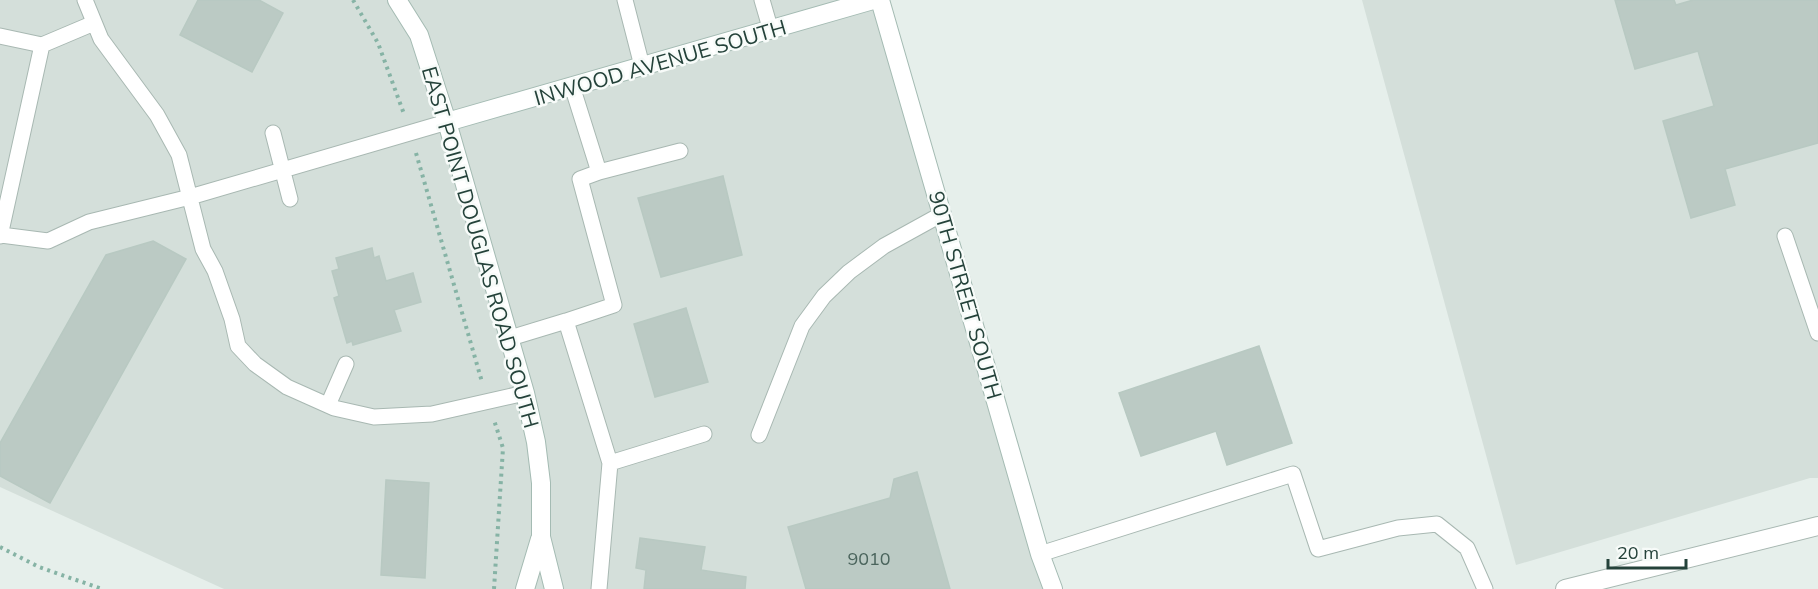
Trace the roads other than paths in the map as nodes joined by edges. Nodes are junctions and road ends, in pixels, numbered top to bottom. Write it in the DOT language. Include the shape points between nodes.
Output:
graph roads {
  1 [pos="85,0"];
  2 [pos="397,0"];
  3 [pos="625,0"];
  4 [pos="762,0"];
  5 [pos="873,0"];
  6 [pos="880,0"];
  7 [pos="94,23"];
  8 [pos="771,31"];
  9 [pos="0,36"];
  10 [pos="42,45"];
  11 [pos="642,66"];
  12 [pos="572,86"];
  13 [pos="447,122"];
  14 [pos="273,133"];
  15 [pos="680,151"];
  16 [pos="281,171"];
  17 [pos="599,172"];
  18 [pos="190,197"];
  19 [pos="290,199"];
  20 [pos="942,214"];
  21 [pos="0,236"];
  22 [pos="1785,236"];
  23 [pos="566,321"];
  24 [pos="1818,333"];
  25 [pos="510,338"];
  26 [pos="346,364"];
  27 [pos="525,393"];
  28 [pos="328,405"];
  29 [pos="705,434"];
  30 [pos="759,435"];
  31 [pos="610,463"];
  32 [pos="1818,526"];
  33 [pos="541,537"];
  34 [pos="1040,554"];
  35 [pos="525,589"];
  36 [pos="554,589"];
  37 [pos="599,589"];
  38 [pos="1053,589"];
  39 [pos="1485,589"];
  40 [pos="1565,589"];
  1 -- 7 [label="lane"];
  2 -- 13 [label="street, EAST POINT DOUGLAS ROAD SOUTH" via="419,35"];
  3 -- 11 [label="lane"];
  4 -- 8 [label="lane"];
  5 -- 8 [label="street, INWOOD AVENUE SOUTH"];
  6 -- 20 [label="street, 90TH STREET SOUTH"];
  7 -- 10 [label="lane"];
  7 -- 18 [label="lane" via="179,154"];
  8 -- 11 [label="street, INWOOD AVENUE SOUTH"];
  9 -- 10 [label="lane"];
  10 -- 21 [label="lane"];
  11 -- 12 [label="street, INWOOD AVENUE SOUTH"];
  12 -- 13 [label="street, INWOOD AVENUE SOUTH"];
  12 -- 17 [label="lane"];
  13 -- 16 [label="lane"];
  13 -- 25 [label="street, EAST POINT DOUGLAS ROAD SOUTH"];
  14 -- 16 [label="lane"];
  15 -- 17 [label="lane"];
  16 -- 18 [label="lane"];
  16 -- 19 [label="lane"];
  17 -- 23 [label="lane" via="580,179 614,305"];
  18 -- 21 [label="lane" via="89,222 48,241"];
  18 -- 28 [label="lane" via="203,249 215,270 238,346 287,387"];
  20 -- 30 [label="lane" via="884,246 824,296 802,326"];
  20 -- 34 [label="street, 90TH STREET SOUTH"];
  22 -- 24 [label="lane"];
  23 -- 25 [label="lane"];
  23 -- 31 [label="lane"];
  25 -- 27 [label="street, EAST POINT DOUGLAS ROAD SOUTH"];
  26 -- 28 [label="lane"];
  27 -- 28 [label="lane" via="432,414 374,417"];
  27 -- 33 [label="street, EAST POINT DOUGLAS ROAD SOUTH" via="536,442"];
  29 -- 31 [label="lane"];
  31 -- 37 [label="lane"];
  32 -- 40 [label="street"];
  33 -- 35 [label="street, EAST POINT DOUGLAS ROAD SOUTH"];
  33 -- 36 [label="street, EAST POINT DOUGLAS ROAD SOUTH"];
  34 -- 38 [label="street, 90TH STREET SOUTH"];
  34 -- 39 [label="lane" via="1293,474 1318,549 1398,528 1437,524 1467,548"];
}
